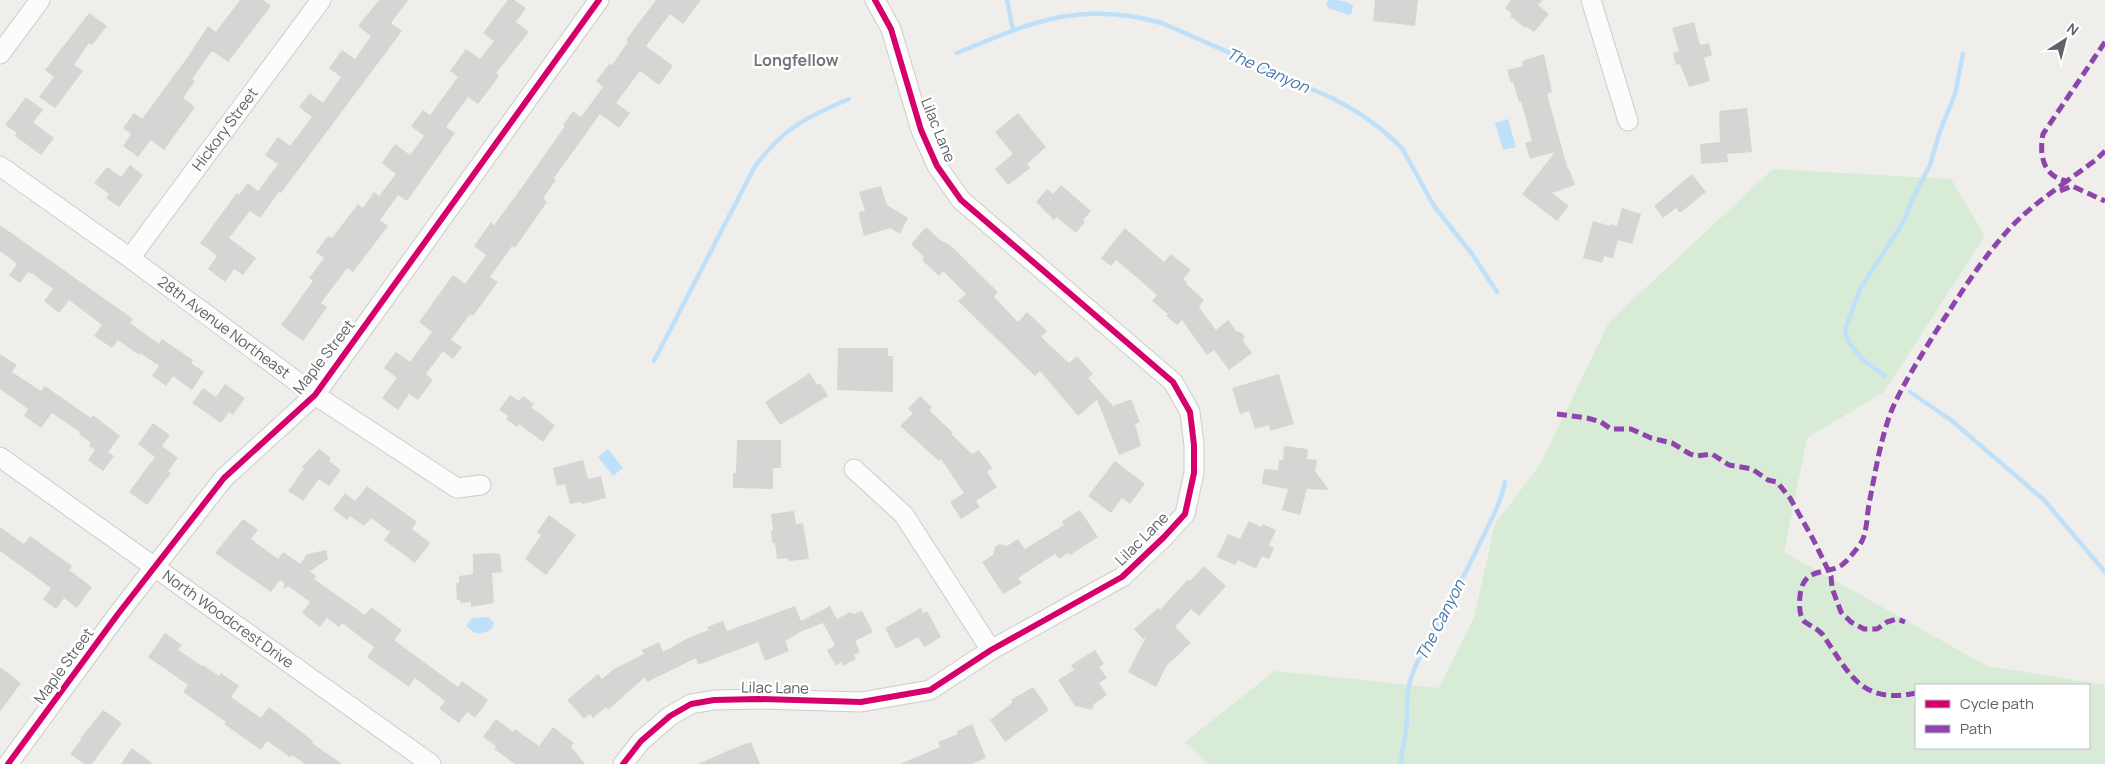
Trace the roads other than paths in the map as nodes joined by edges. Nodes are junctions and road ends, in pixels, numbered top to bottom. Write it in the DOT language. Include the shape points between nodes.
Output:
graph roads {
  1 [pos="40,0"];
  2 [pos="321,0"];
  3 [pos="599,0"];
  4 [pos="874,0"];
  5 [pos="1591,0"];
  6 [pos="0,54"];
  7 [pos="1628,121"];
  8 [pos="0,166"];
  9 [pos="130,258"];
  10 [pos="315,395"];
  11 [pos="0,457"];
  12 [pos="854,469"];
  13 [pos="481,485"];
  14 [pos="155,567"];
  15 [pos="991,650"];
  16 [pos="9,760"];
  17 [pos="431,764"];
  18 [pos="623,764"];
  1 -- 6 [label="street"];
  2 -- 9 [label="street, Hickory Street"];
  3 -- 10 [label="street, Maple Street"];
  4 -- 15 [label="street, Lilac Lane" via="891,30 921,130 937,166 960,200 1173,382 1190,412 1194,473 1185,514 1122,577"];
  5 -- 7 [label="street"];
  8 -- 9 [label="street, 28th Avenue Northeast"];
  9 -- 10 [label="street, 28th Avenue Northeast"];
  10 -- 13 [label="street, 28th Avenue Northeast" via="457,488"];
  10 -- 14 [label="street, Maple Street" via="224,478"];
  11 -- 14 [label="street, North Woodcrest Drive"];
  12 -- 15 [label="street" via="904,515"];
  14 -- 16 [label="street, Maple Street"];
  14 -- 17 [label="street, North Woodcrest Drive"];
  15 -- 18 [label="street, Lilac Lane" via="930,690 883,699 861,702 714,700 691,704 670,716 640,741"];
}
